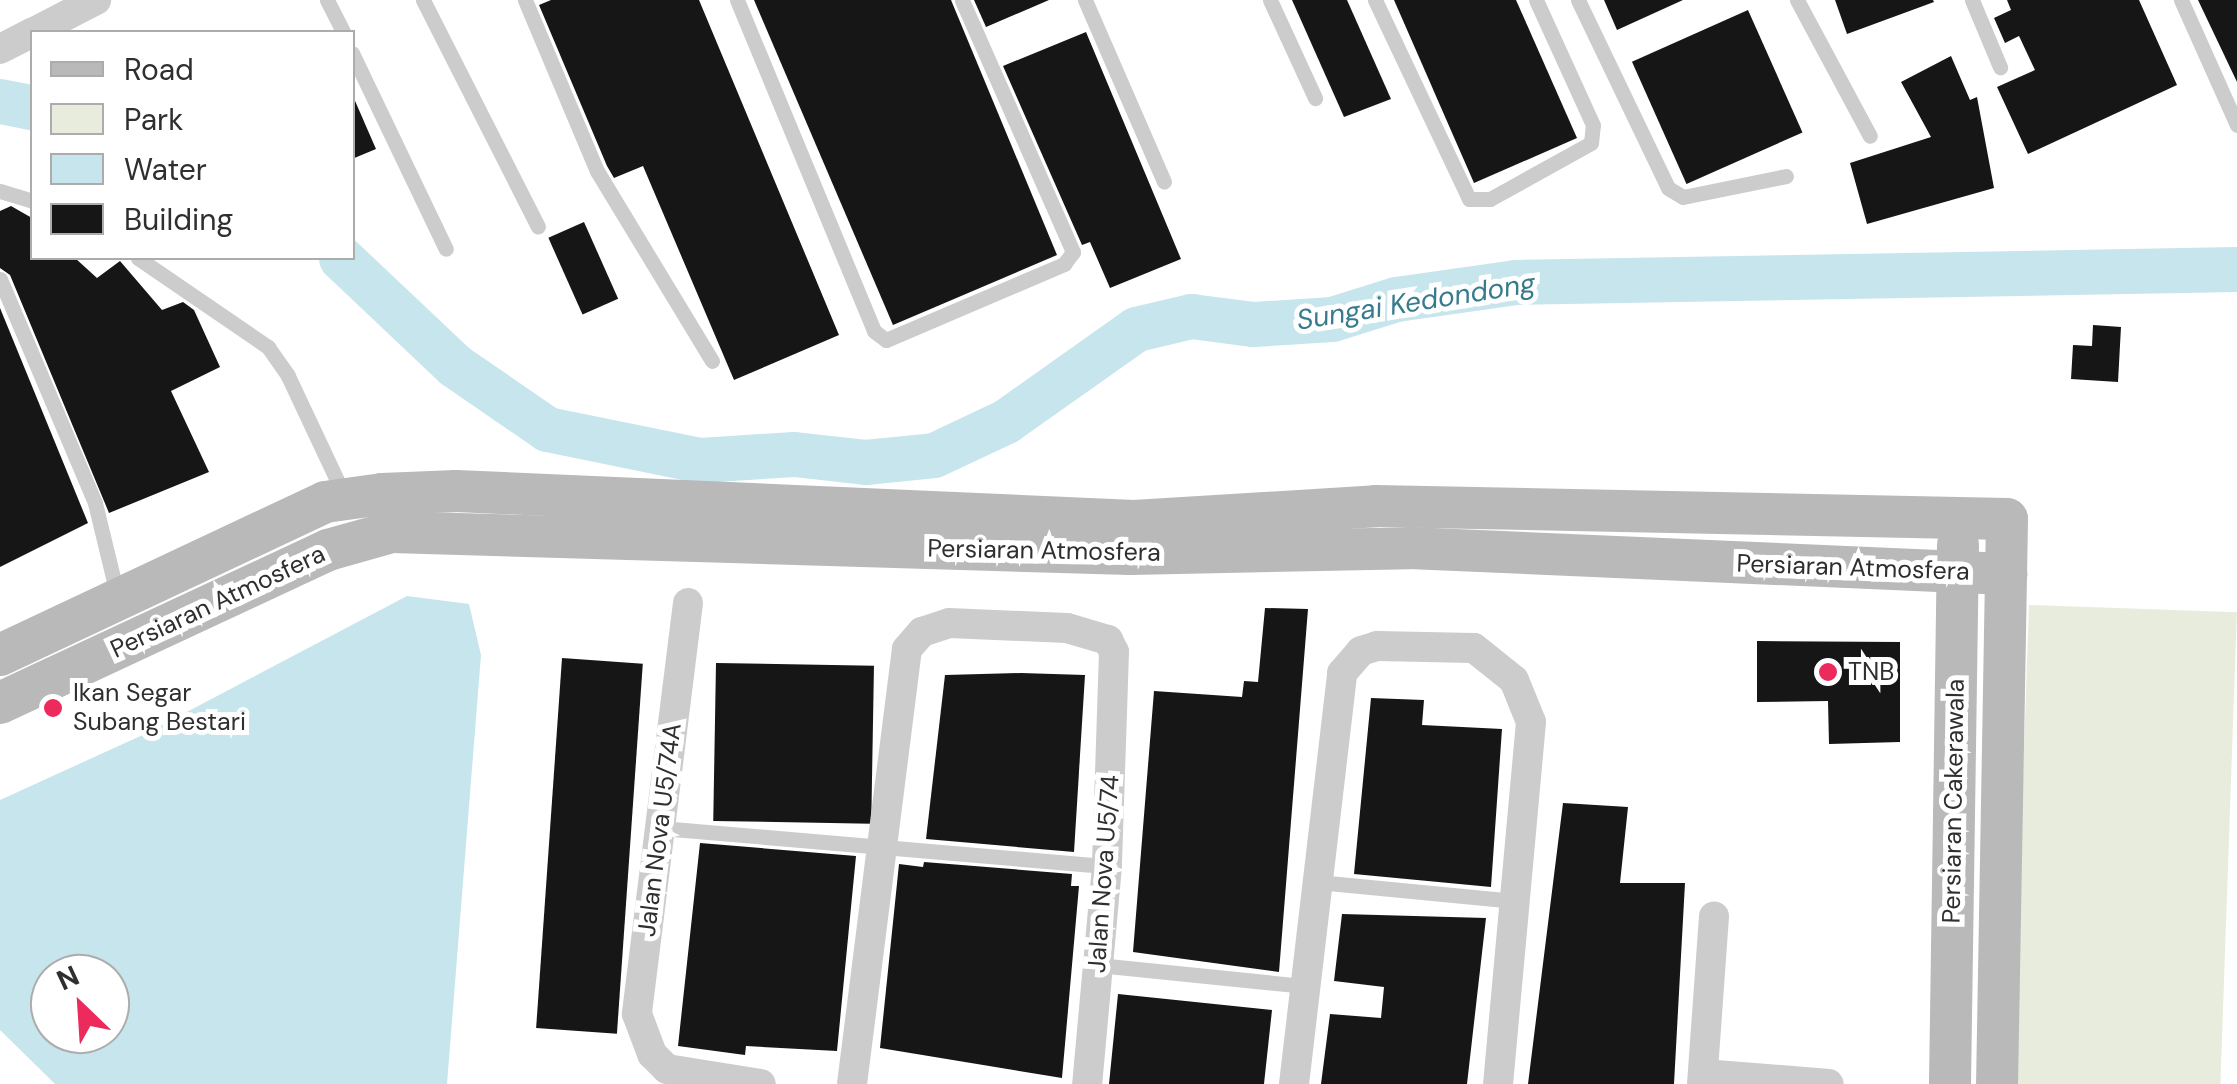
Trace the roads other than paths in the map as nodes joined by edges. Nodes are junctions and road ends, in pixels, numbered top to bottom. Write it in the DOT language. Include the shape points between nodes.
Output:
graph roads {
  1 [pos="96,0"];
  2 [pos="328,0"];
  3 [pos="423,0"];
  4 [pos="525,0"];
  5 [pos="737,0"];
  6 [pos="962,0"];
  7 [pos="1085,0"];
  8 [pos="1270,0"];
  9 [pos="1375,0"];
  10 [pos="1536,0"];
  11 [pos="1578,0"];
  12 [pos="1797,0"];
  13 [pos="1972,0"];
  14 [pos="2181,0"];
  15 [pos="42,22"];
  16 [pos="342,30"];
  17 [pos="0,49"];
  18 [pos="355,59"];
  19 [pos="2000,68"];
  20 [pos="1315,98"];
  21 [pos="2237,125"];
  22 [pos="1870,136"];
  23 [pos="1786,176"];
  24 [pos="1164,182"];
  25 [pos="0,192"];
  26 [pos="30,200"];
  27 [pos="538,227"];
  28 [pos="446,248"];
  29 [pos="141,260"];
  30 [pos="0,279"];
  31 [pos="712,361"];
  32 [pos="346,499"];
  33 [pos="1958,518"];
  34 [pos="1958,572"];
  35 [pos="2006,574"];
  36 [pos="118,598"];
  37 [pos="688,603"];
  38 [pos="0,656"];
  39 [pos="0,703"];
  40 [pos="661,828"];
  41 [pos="882,847"];
  42 [pos="1108,866"];
  43 [pos="1318,882"];
  44 [pos="1515,902"];
  45 [pos="1714,916"];
  46 [pos="1098,965"];
  47 [pos="1306,986"];
  48 [pos="1702,1079"];
  49 [pos="761,1084"];
  50 [pos="852,1084"];
  51 [pos="1086,1084"];
  52 [pos="1294,1084"];
  53 [pos="1498,1084"];
  54 [pos="1829,1084"];
  55 [pos="1950,1084"];
  56 [pos="1997,1084"];
  1 -- 15 [label="street"];
  2 -- 16 [label="lane"];
  3 -- 27 [label="lane"];
  4 -- 31 [label="lane" via="597,171"];
  5 -- 6 [label="lane" via="874,331 886,340 1064,264 1073,252"];
  7 -- 24 [label="lane"];
  8 -- 20 [label="lane"];
  9 -- 10 [label="lane" via="1469,199 1490,199 1591,144 1593,126"];
  11 -- 23 [label="lane" via="1668,188 1683,198"];
  12 -- 22 [label="lane"];
  13 -- 19 [label="lane"];
  14 -- 21 [label="lane"];
  15 -- 17 [label="street"];
  18 -- 28 [label="lane"];
  25 -- 26 [label="lane"];
  29 -- 32 [label="lane" via="268,348"];
  30 -- 36 [label="lane" via="94,503"];
  32 -- 33 [label="street, Persiaran Atmosfera" via="456,491 1134,522 1376,506"];
  32 -- 36 [label="street, Persiaran Atmosfera" via="326,502"];
  33 -- 34 [label="street, Persiaran Cakerawala"];
  33 -- 35 [label="street, Persiaran Atmosfera" via="2007,520"];
  34 -- 35 [label="street, Persiaran Atmosfera"];
  34 -- 39 [label="street, Persiaran Atmosfera" via="1409,548 1130,554 392,532 328,550"];
  34 -- 55 [label="street, Persiaran Cakerawala"];
  35 -- 56 [label="street, Persiaran Cakerawala"];
  36 -- 38 [label="street, Persiaran Atmosfera"];
  37 -- 40 [label="street, Jalan Nova U5/74A"];
  40 -- 41 [label="lane"];
  40 -- 49 [label="street, Jalan Nova U5/74A" via="637,1014 652,1054 667,1069 690,1077"];
  41 -- 42 [label="lane"];
  41 -- 42 [label="street, Jalan Nova U5/74" via="913,639 948,624 1067,628 1108,640 1116,664"];
  41 -- 50 [label="street"];
  42 -- 46 [label="street, Jalan Nova U5/74"];
  43 -- 44 [label="lane"];
  43 -- 44 [label="street" via="1339,692 1350,660 1377,646 1474,648 1514,680 1531,722"];
  43 -- 47 [label="street"];
  44 -- 53 [label="street"];
  45 -- 48 [label="street"];
  46 -- 47 [label="lane"];
  46 -- 51 [label="street, Jalan Nova U5/74"];
  47 -- 52 [label="street"];
  48 -- 54 [label="street"];
}
